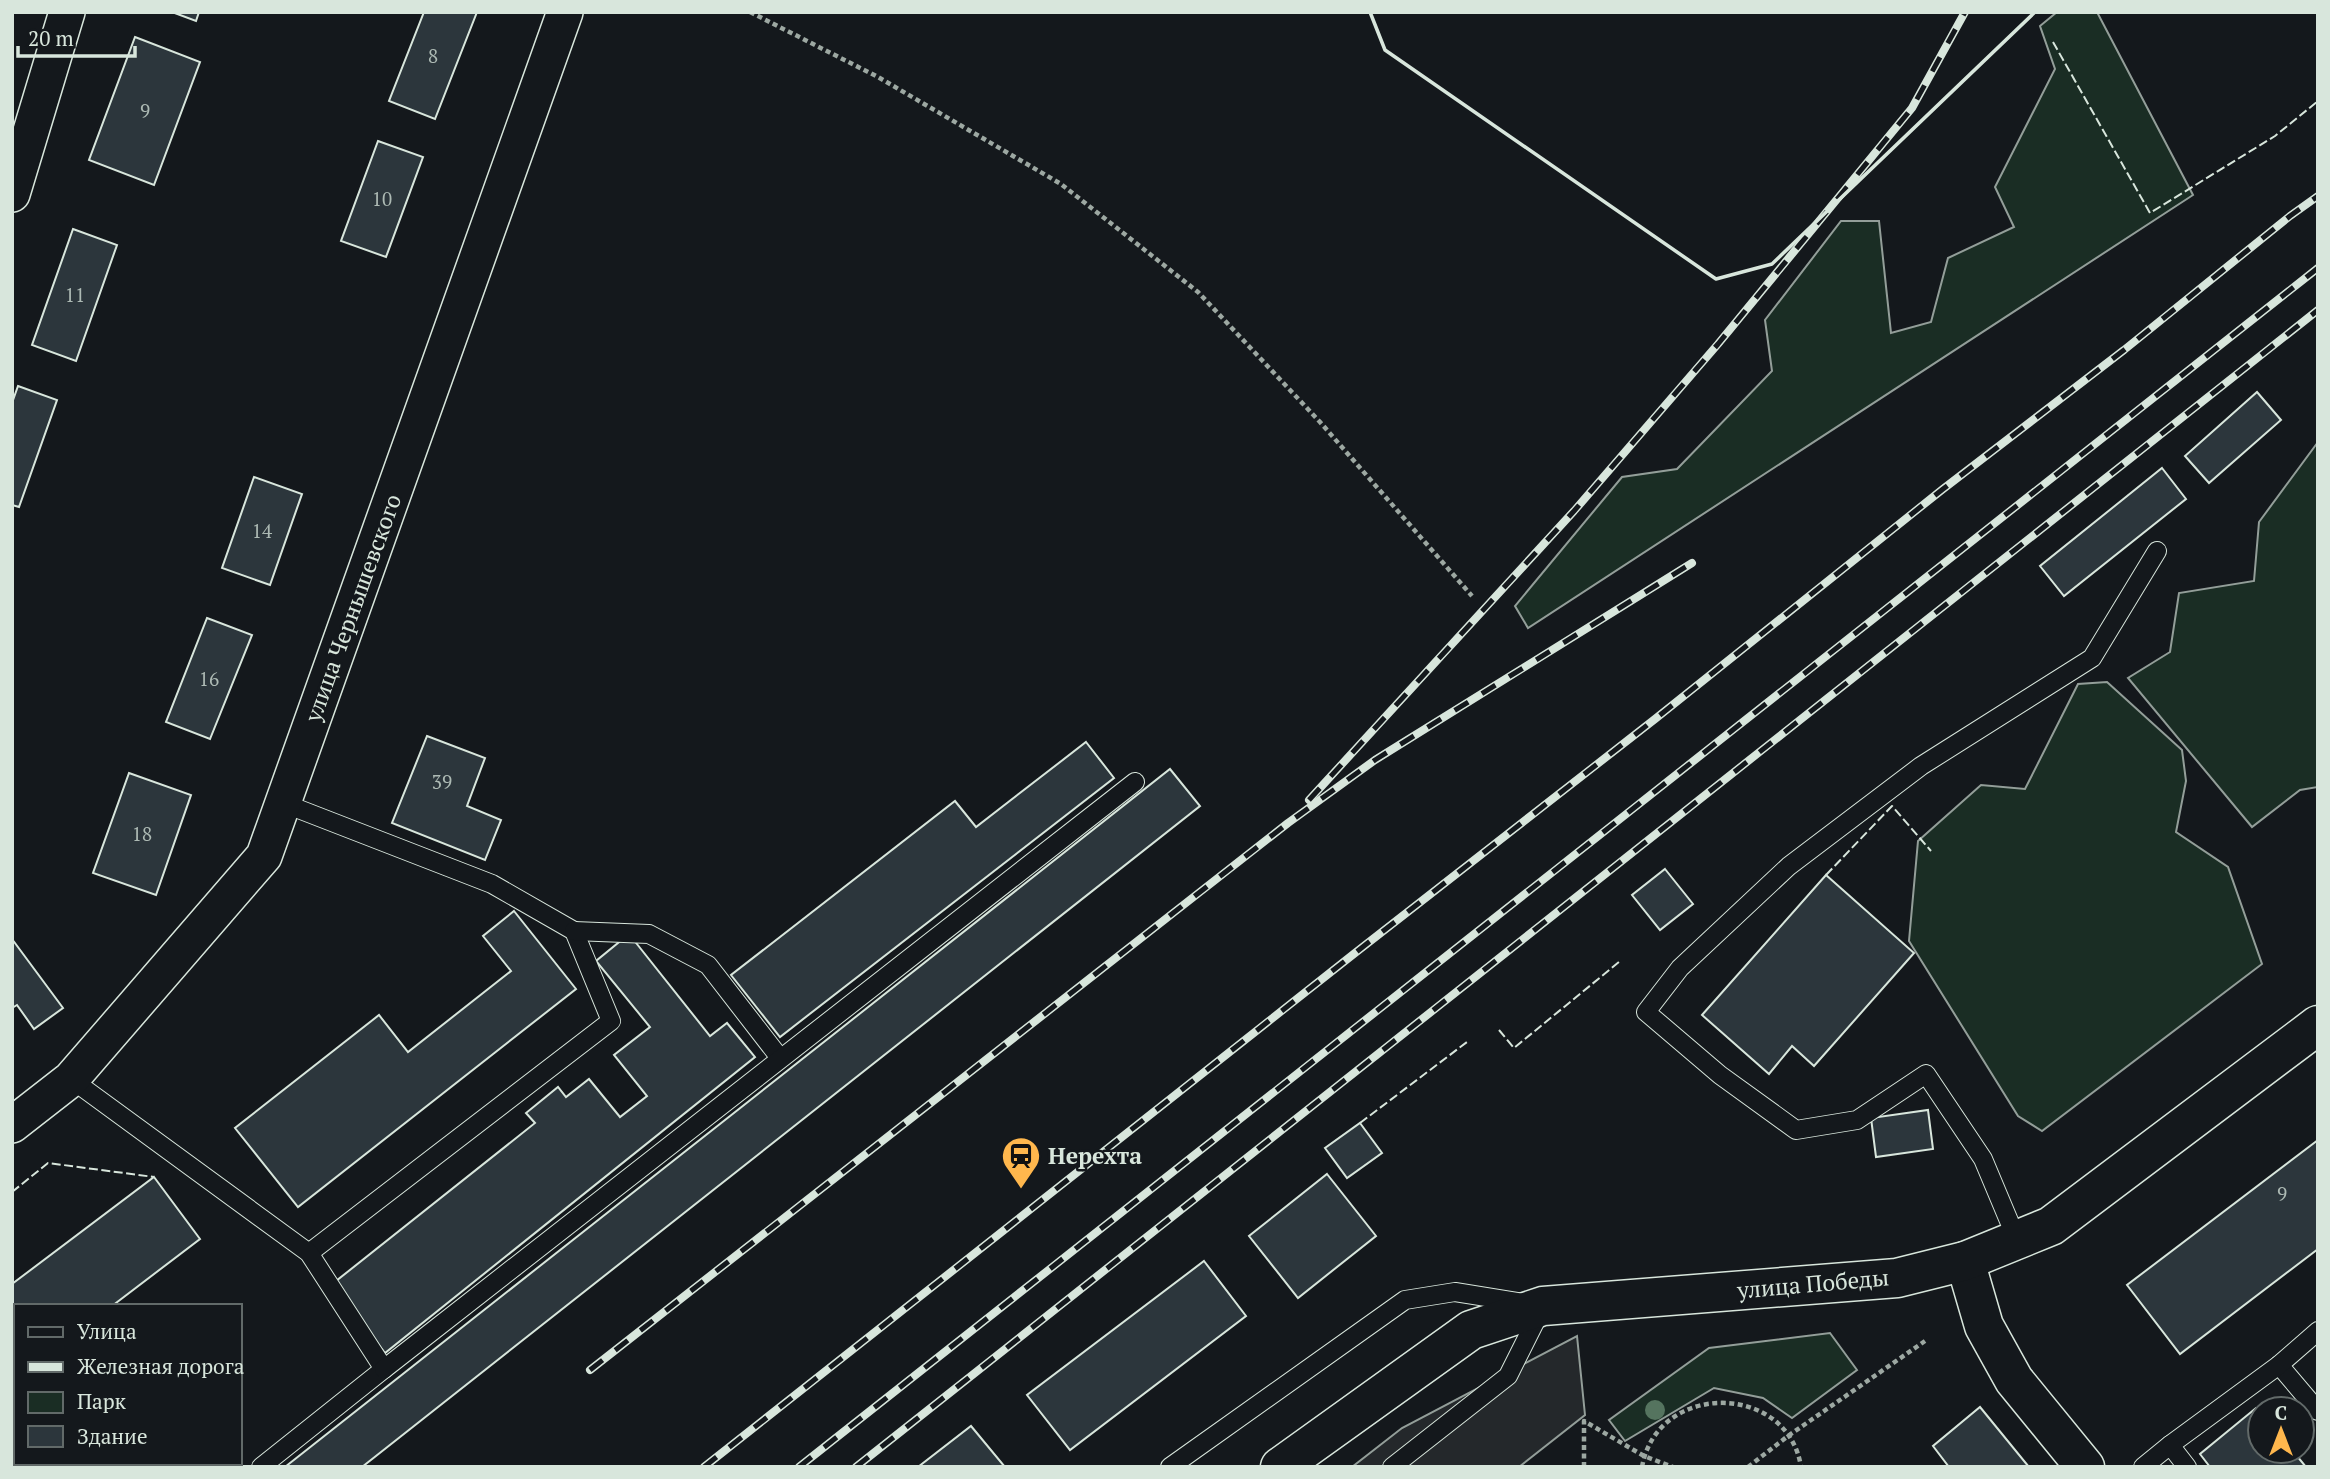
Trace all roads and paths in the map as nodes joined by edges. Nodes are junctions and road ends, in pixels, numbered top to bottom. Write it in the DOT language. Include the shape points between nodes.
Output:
graph roads {
  1 [pos="67,12"];
  2 [pos="565,12"];
  3 [pos="750,12"];
  4 [pos="12,194"];
  5 [pos="2157,551"];
  6 [pos="1472,596"];
  7 [pos="1135,782"];
  8 [pos="283,803"];
  9 [pos="574,930"];
  10 [pos="2318,1025"];
  11 [pos="780,1058"];
  12 [pos="71,1079"];
  13 [pos="12,1125"];
  14 [pos="2017,1240"];
  15 [pos="309,1253"];
  16 [pos="1965,1261"];
  17 [pos="1543,1306"];
  18 [pos="2318,1331"];
  19 [pos="1925,1341"];
  20 [pos="2279,1365"];
  21 [pos="384,1369"];
  22 [pos="2318,1411"];
  23 [pos="1788,1436"];
  24 [pos="2170,1445"];
  25 [pos="1644,1456"];
  26 [pos="261,1467"];
  27 [pos="1170,1467"];
  28 [pos="1280,1467"];
  29 [pos="1392,1467"];
  30 [pos="1584,1467"];
  31 [pos="1642,1467"];
  32 [pos="1673,1467"];
  33 [pos="1748,1467"];
  34 [pos="1801,1467"];
  35 [pos="2085,1467"];
  36 [pos="2143,1467"];
  37 [pos="2187,1467"];
  1 -- 4 [label="street"];
  2 -- 8 [label="street, улица Чернышевского"];
  3 -- 6 [label="path" via="878,77 1061,184 1198,292 1320,422"];
  5 -- 14 [label="lane" via="2092,658 1921,766 1789,866 1680,968 1646,1012 1720,1075 1796,1130 1857,1120 1926,1073 1983,1159"];
  7 -- 11 [label="lane"];
  8 -- 9 [label="lane" via="492,884"];
  8 -- 12 [label="street, улица Чернышевского" via="264,856"];
  9 -- 11 [label="lane" via="649,934 708,965"];
  9 -- 15 [label="lane" via="611,1021"];
  10 -- 14 [label="street, улица Победы" via="2050,1226"];
  11 -- 21 [label="lane"];
  12 -- 13 [label="street, улица Чернышевского"];
  12 -- 15 [label="lane"];
  14 -- 16 [label="street, улица Победы"];
  15 -- 21 [label="lane"];
  16 -- 17 [label="street, улица Победы" via="1897,1278"];
  16 -- 35 [label="street" via="1984,1326 2014,1380"];
  17 -- 27 [label="lane" via="1455,1292 1405,1300"];
  17 -- 28 [label="street, улица Победы" via="1471,1330"];
  17 -- 29 [label="lane" via="1508,1376"];
  18 -- 20 [label="lane"];
  19 -- 23 [label="path"];
  20 -- 22 [label="lane"];
  20 -- 24 [label="lane"];
  21 -- 26 [label="lane"];
  23 -- 25 [label="path" via="1771,1418 1749,1406 1724,1401 1700,1404 1677,1414 1658,1431"];
  23 -- 33 [label="path"];
  23 -- 34 [label="path"];
  24 -- 36 [label="lane"];
  24 -- 37 [label="lane"];
  25 -- 30 [label="path" via="1584,1421"];
  25 -- 31 [label="path"];
  25 -- 32 [label="path"];
}
